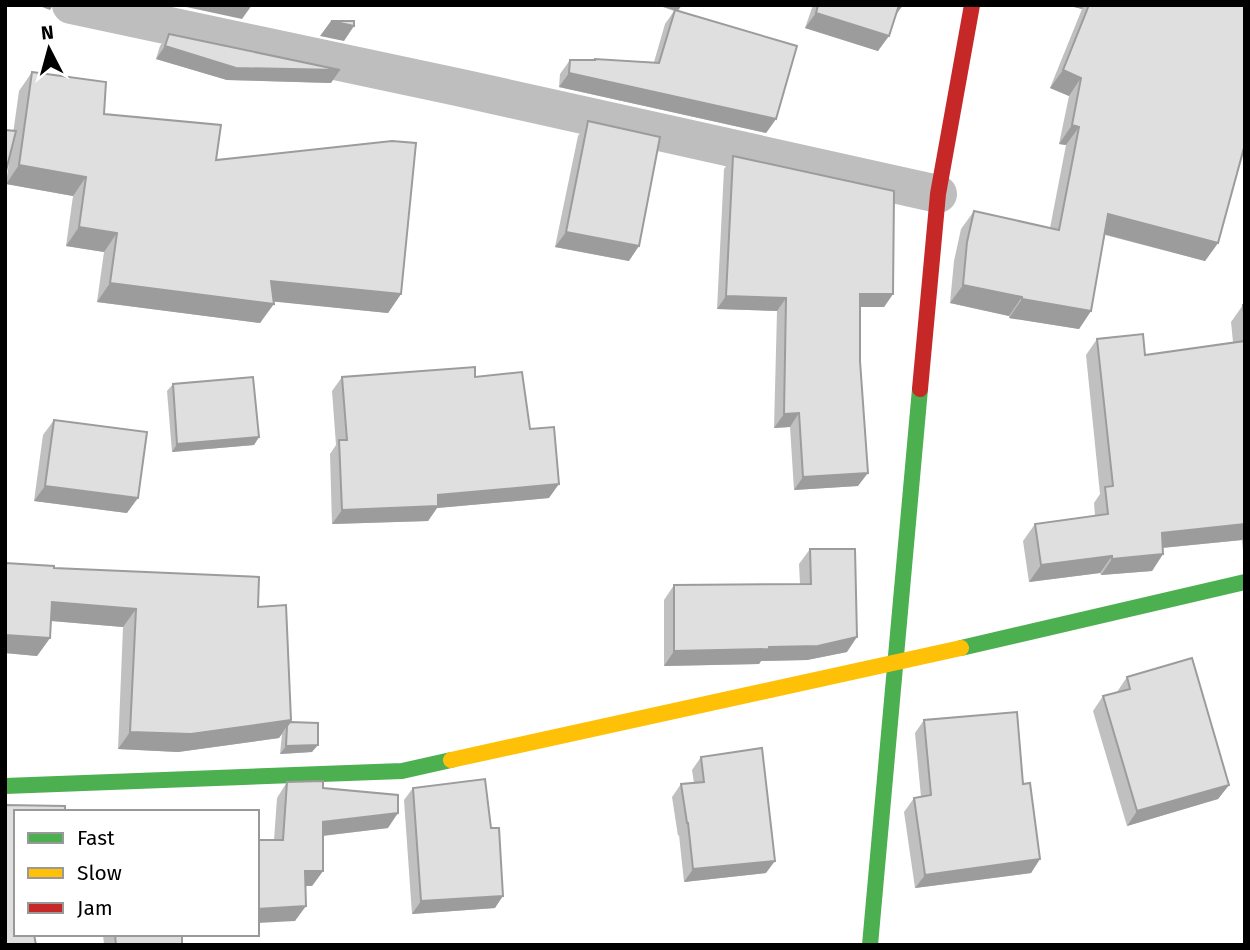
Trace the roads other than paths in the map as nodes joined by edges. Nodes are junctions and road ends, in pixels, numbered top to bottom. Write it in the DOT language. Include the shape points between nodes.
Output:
graph roads {
  1 [pos="71,5"];
  2 [pos="972,5"];
  3 [pos="937,194"];
  4 [pos="1245,582"];
  5 [pos="894,664"];
  6 [pos="5,786"];
  7 [pos="870,945"];
  1 -- 3 [label="street"];
  2 -- 3 [label="street"];
  3 -- 5 [label="street"];
  4 -- 5 [label="street"];
  5 -- 6 [label="street" via="402,771"];
  5 -- 7 [label="street"];
}
